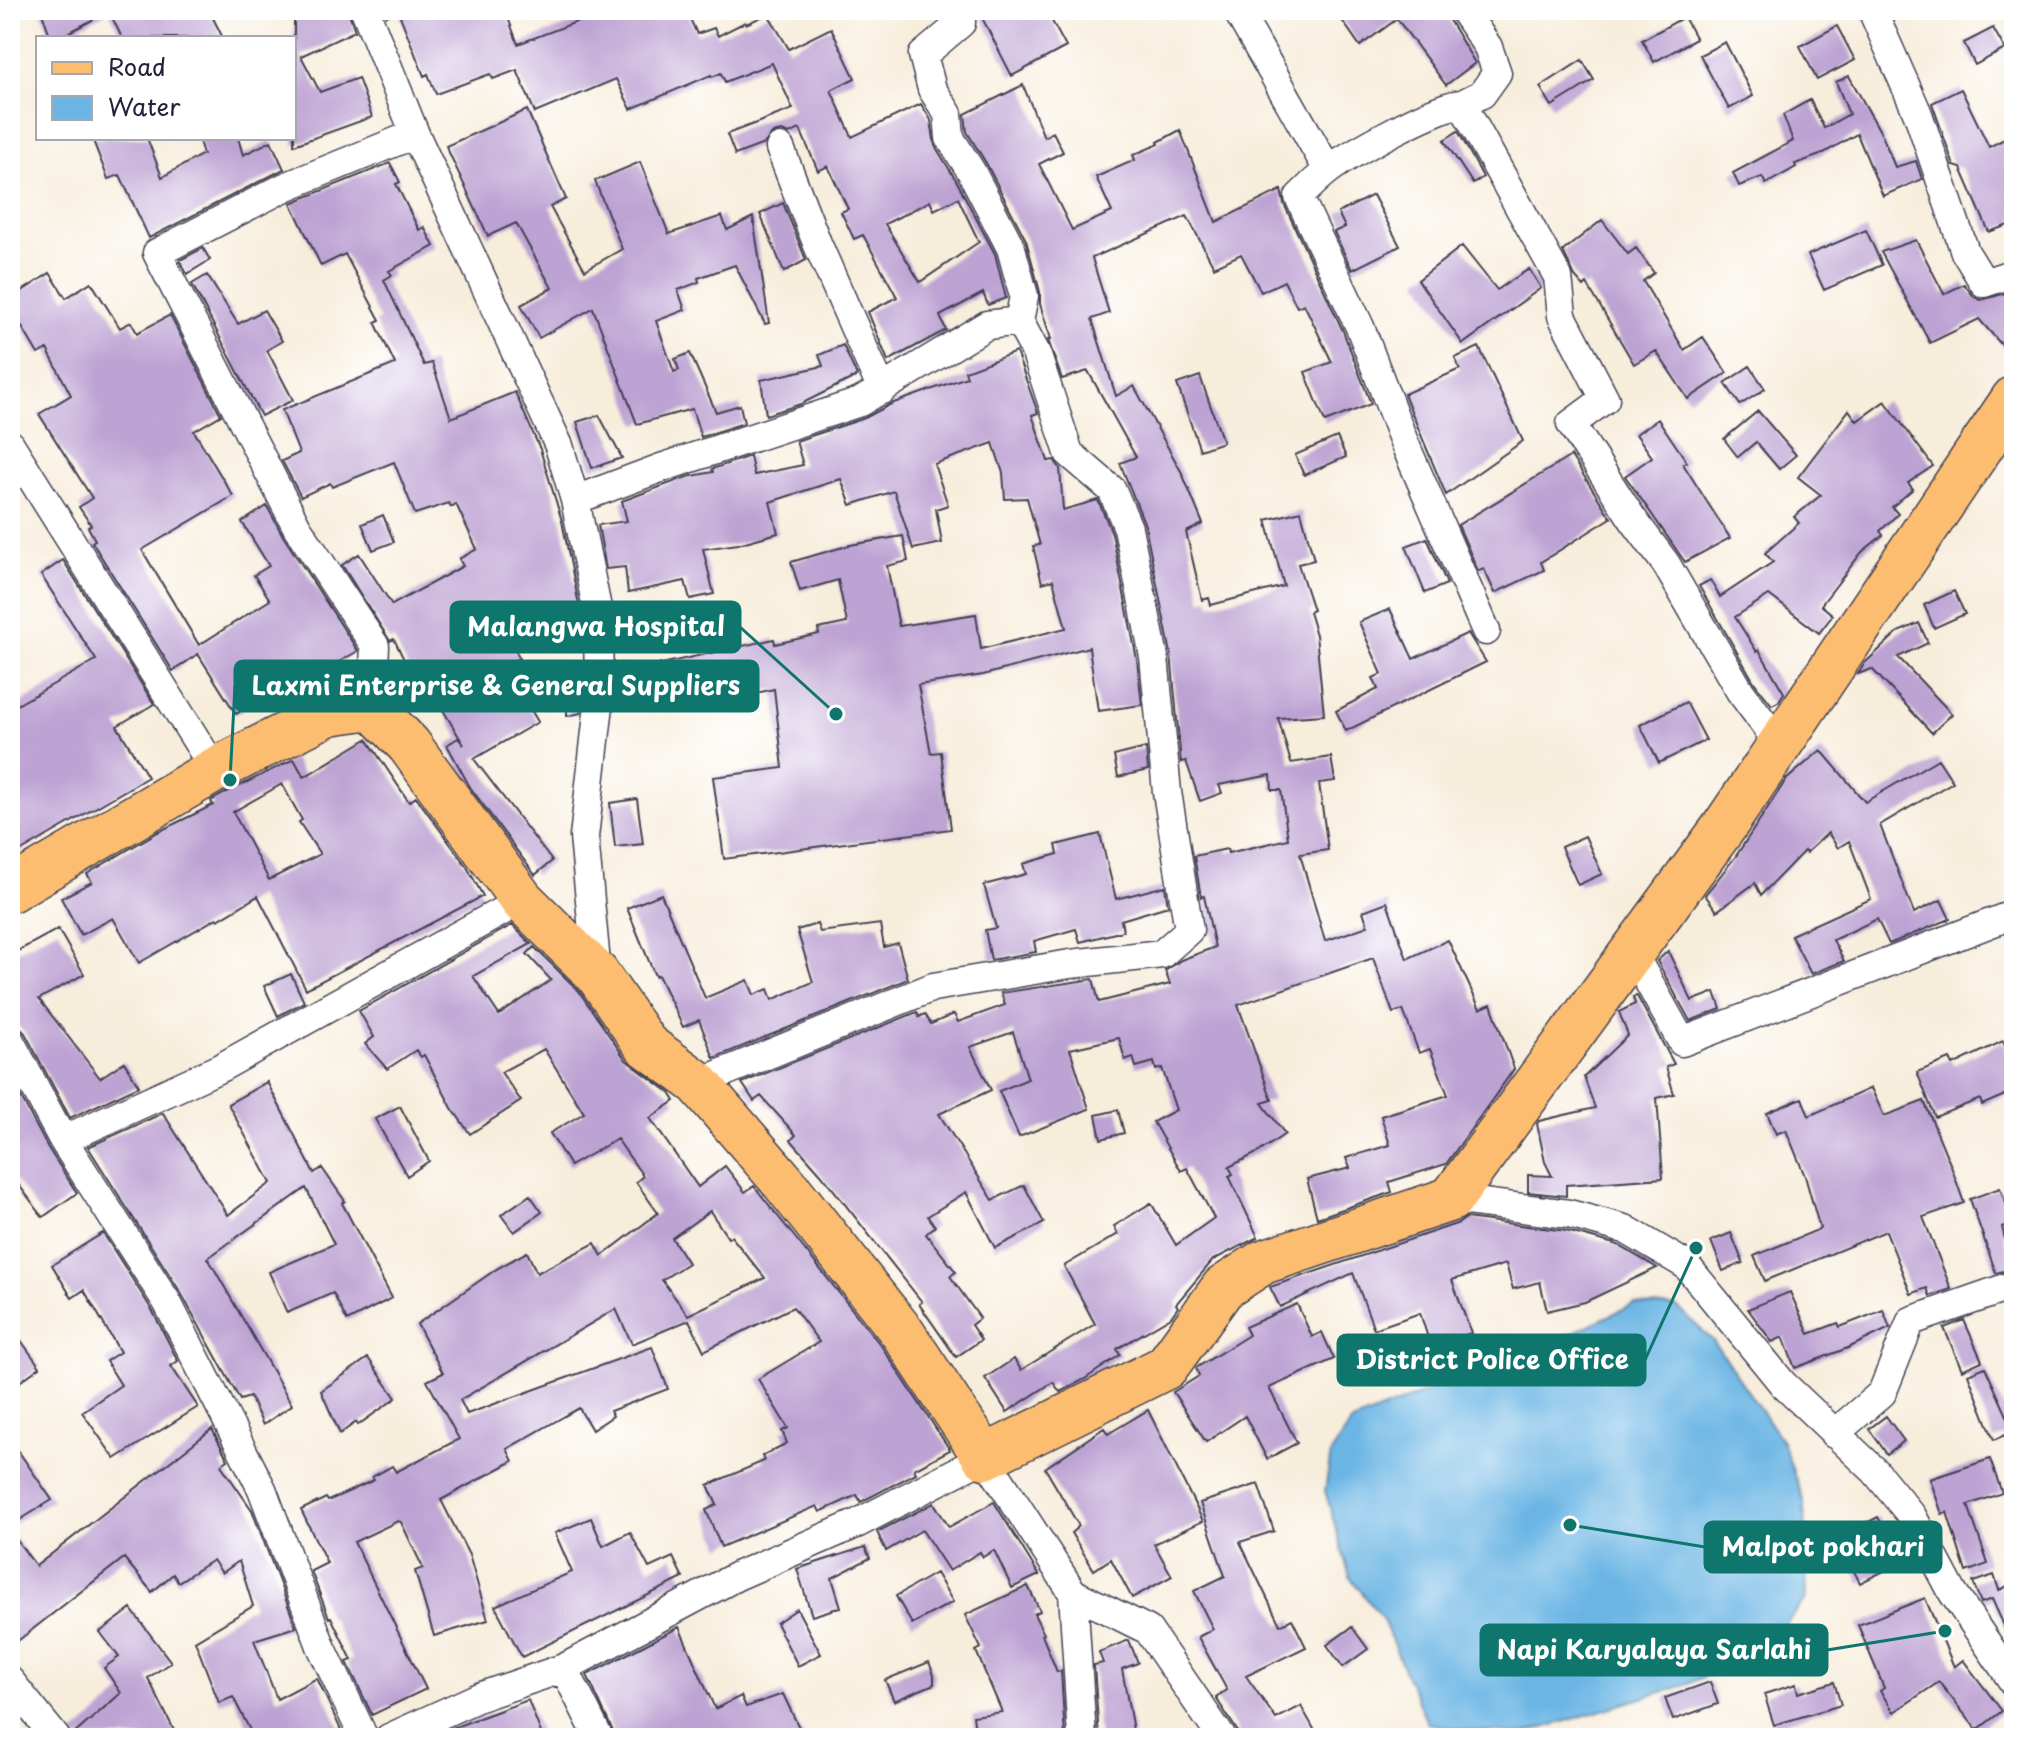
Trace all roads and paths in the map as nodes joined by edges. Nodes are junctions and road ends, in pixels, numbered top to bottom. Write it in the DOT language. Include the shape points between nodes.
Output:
graph roads {
  1 [pos="365,10"];
  2 [pos="961,10"];
  3 [pos="1237,10"];
  4 [pos="1463,10"];
  5 [pos="1872,10"];
  6 [pos="1462,104"];
  7 [pos="415,134"];
  8 [pos="780,148"];
  9 [pos="1328,170"];
  10 [pos="2014,273"];
  11 [pos="1019,321"];
  12 [pos="882,390"];
  13 [pos="2014,398"];
  14 [pos="10,444"];
  15 [pos="575,500"];
  16 [pos="1486,631"];
  17 [pos="372,707"];
  18 [pos="1780,745"];
  19 [pos="215,770"];
  20 [pos="10,890"];
  21 [pos="522,900"];
  22 [pos="2014,914"];
  23 [pos="1632,952"];
  24 [pos="597,974"];
  25 [pos="10,1041"];
  26 [pos="698,1083"];
  27 [pos="63,1140"];
  28 [pos="1451,1199"];
  29 [pos="2014,1285"];
  30 [pos="1834,1434"];
  31 [pos="985,1457"];
  32 [pos="1073,1593"];
  33 [pos="564,1668"];
  34 [pos="2014,1683"];
  35 [pos="13,1690"];
  36 [pos="56,1738"];
  37 [pos="364,1738"];
  38 [pos="389,1738"];
  39 [pos="599,1738"];
  40 [pos="1082,1738"];
  41 [pos="1222,1738"];
  1 -- 7 [label="street"];
  2 -- 11 [label="street" via="961,23 923,55 932,89 948,114 950,138 1011,248 1024,296"];
  3 -- 9 [label="street"];
  4 -- 6 [label="street" via="1488,47 1497,73 1482,94"];
  5 -- 10 [label="street" via="1918,114 1965,252 1984,283"];
  6 -- 9 [label="street" via="1427,113"];
  6 -- 18 [label="street" via="1558,277 1562,316 1605,399 1571,424 1666,564 1740,691"];
  7 -- 15 [label="street" via="559,446"];
  7 -- 17 [label="street" via="285,187 157,253 297,527 375,646"];
  8 -- 12 [label="street"];
  9 -- 16 [label="street" via="1299,197 1360,327"];
  11 -- 12 [label="street" via="987,325"];
  11 -- 26 [label="street" via="1036,353 1069,453 1112,490 1128,528 1154,657 1167,792 1189,930 1162,954 933,987"];
  12 -- 15 [label="street" via="814,419"];
  13 -- 18 [label="main road"];
  14 -- 19 [label="street"];
  15 -- 24 [label="street" via="598,613 599,705 584,837"];
  17 -- 19 [label="main road" via="329,713"];
  17 -- 21 [label="main road" via="409,745"];
  18 -- 23 [label="main road"];
  19 -- 20 [label="main road"];
  21 -- 24 [label="main road"];
  21 -- 27 [label="street" via="220,1068"];
  22 -- 23 [label="street" via="1682,1042"];
  23 -- 28 [label="main road"];
  24 -- 26 [label="main road" via="646,1045"];
  25 -- 27 [label="street"];
  26 -- 31 [label="main road" via="902,1332"];
  27 -- 37 [label="street" via="167,1302 262,1489 321,1646"];
  28 -- 30 [label="street" via="1569,1214 1625,1229 1686,1265 1783,1384"];
  28 -- 31 [label="main road" via="1263,1262 1223,1288 1166,1367"];
  29 -- 30 [label="street" via="1911,1321 1882,1393"];
  30 -- 34 [label="street" via="1875,1471 1912,1516 1953,1593"];
  31 -- 32 [label="street"];
  31 -- 33 [label="street" via="858,1523 737,1576"];
  32 -- 40 [label="street"];
  32 -- 41 [label="street" via="1148,1630"];
  33 -- 38 [label="street" via="479,1697"];
  33 -- 39 [label="street"];
  35 -- 36 [label="street"];
}
